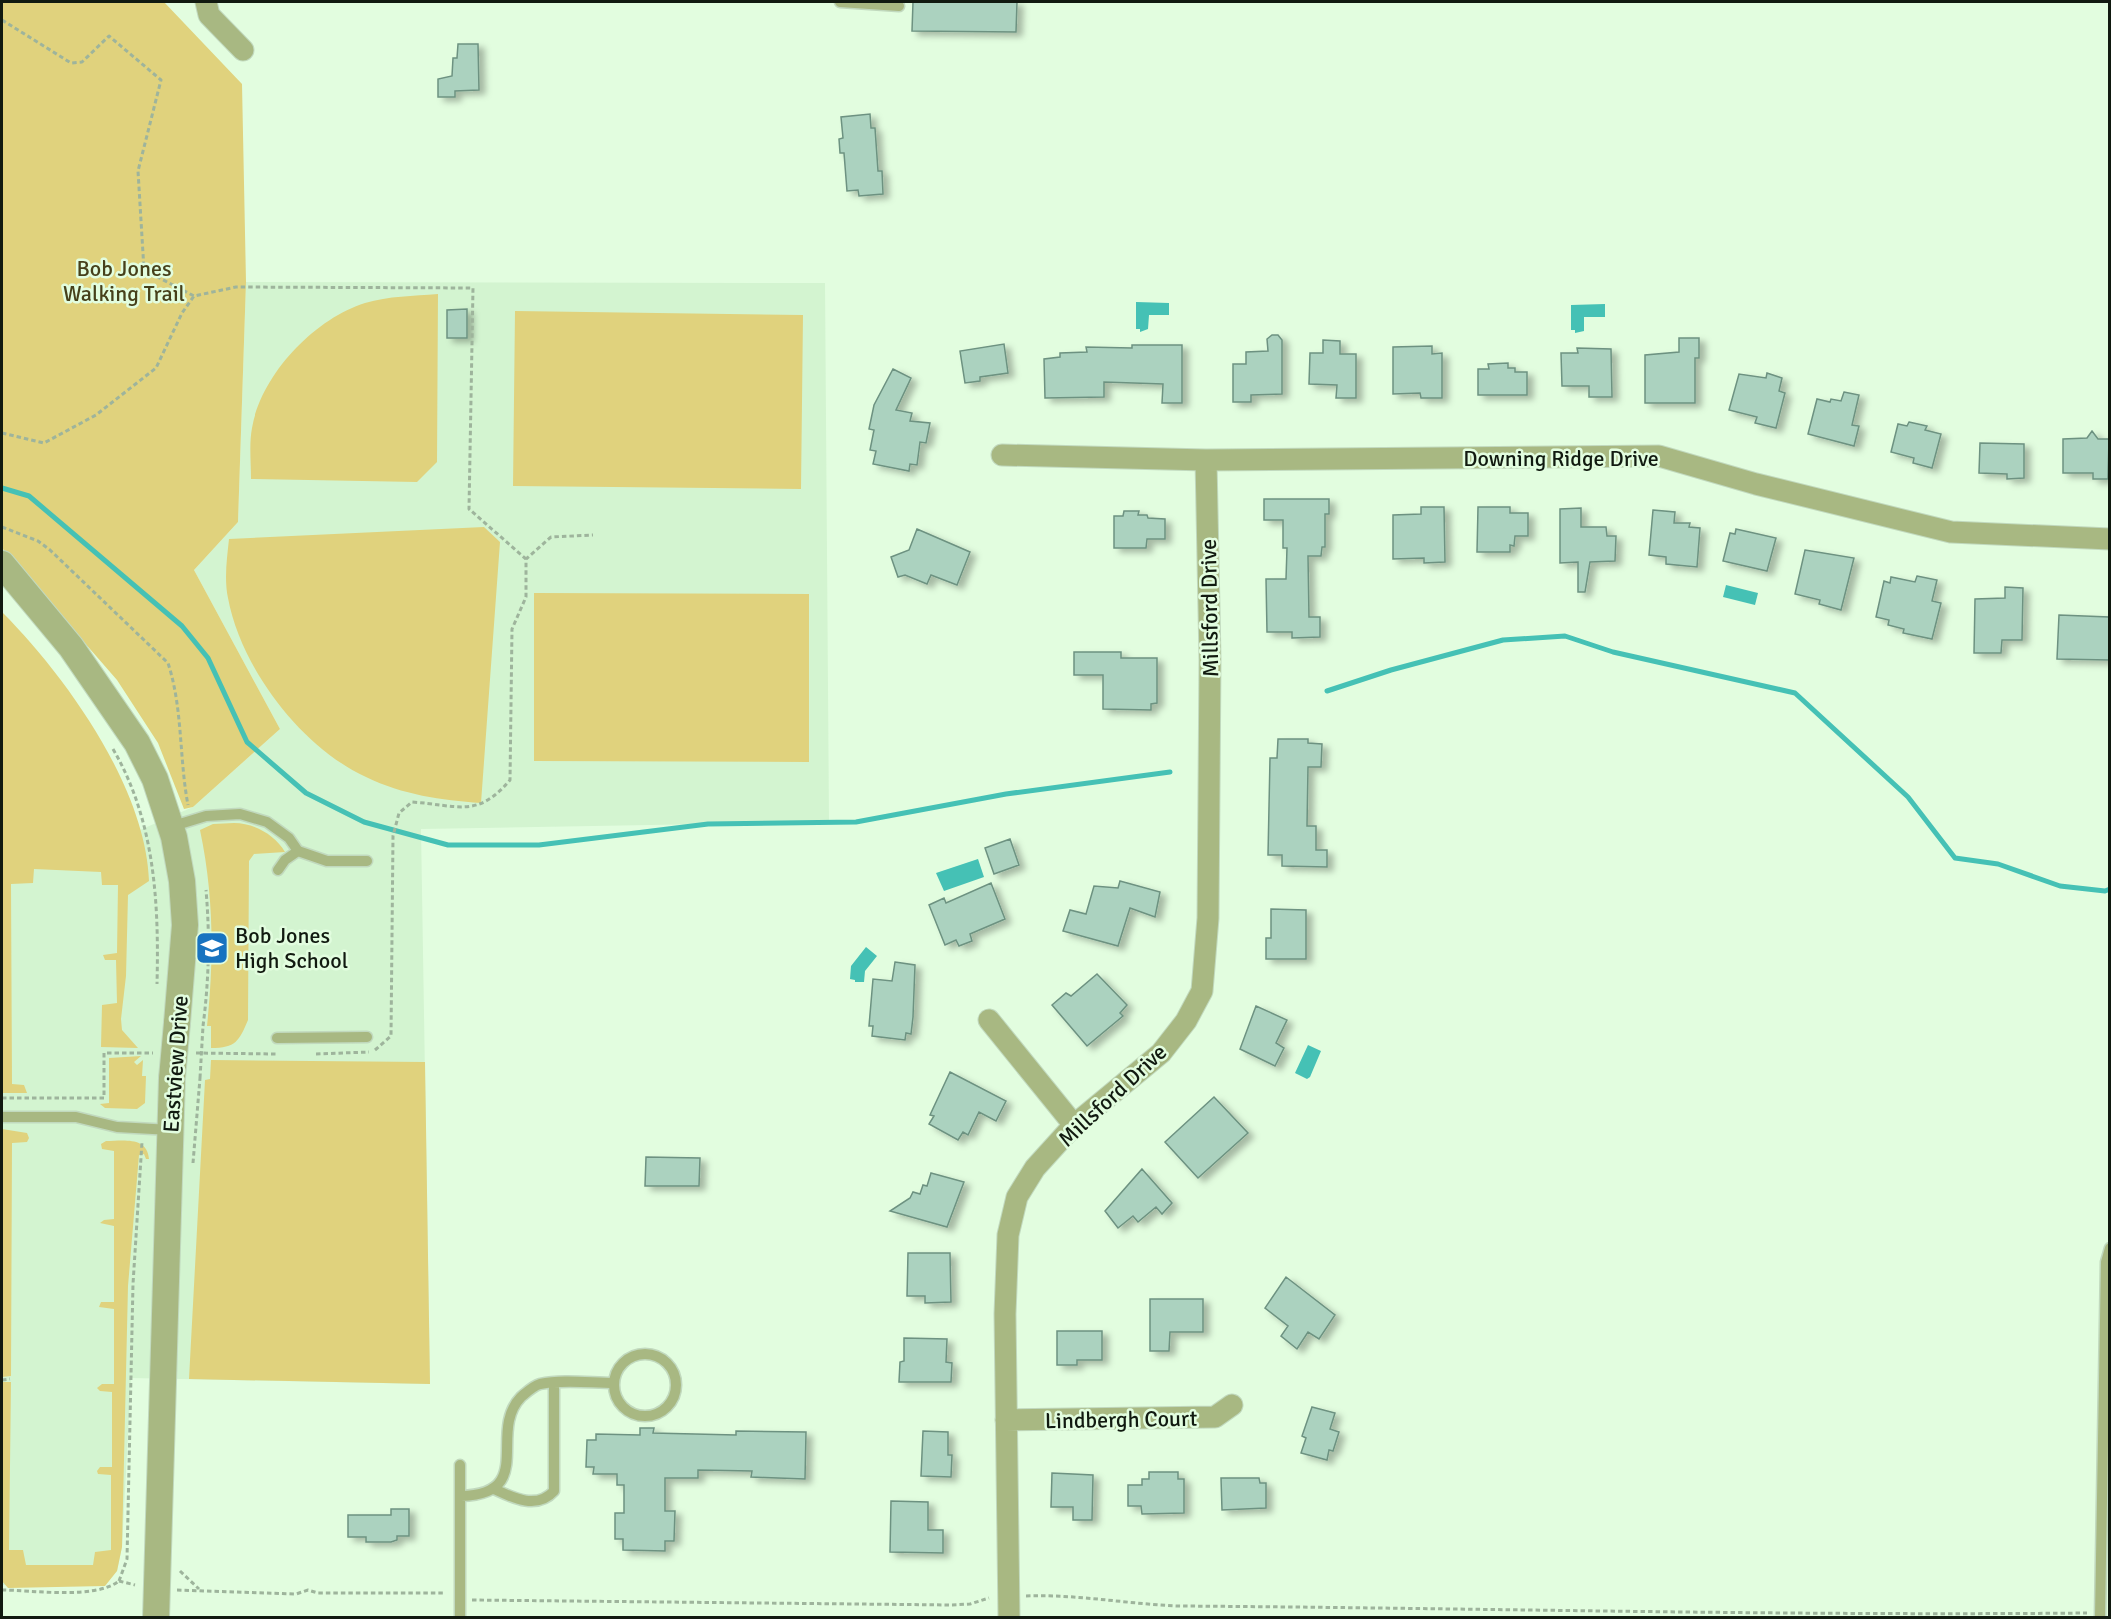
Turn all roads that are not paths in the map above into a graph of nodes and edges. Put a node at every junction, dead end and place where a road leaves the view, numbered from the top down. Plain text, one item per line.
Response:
1 (206, 2) edge
2 (840, 2) edge
3 (899, 6) dead end
4 (243, 51) dead end
5 (1002, 455) dead end
6 (1206, 460) junction
7 (2109, 539) edge
8 (2, 564) edge
9 (170, 827) junction
10 (298, 851) junction
11 (367, 861) dead end
12 (278, 870) dead end
13 (989, 1020) dead end
14 (367, 1037) dead end
15 (278, 1038) dead end
16 (2, 1117) edge
17 (1074, 1125) junction
18 (171, 1130) junction
19 (2109, 1248) edge
20 (554, 1383) junction
21 (614, 1383) junction
22 (1232, 1405) dead end
23 (1006, 1420) junction
24 (460, 1465) dead end
25 (2106, 1480) edge
26 (494, 1489) junction
27 (461, 1496) junction
28 (2100, 1615) edge
29 (156, 1617) edge
30 (460, 1617) edge
31 (1009, 1617) edge

1 - 4 street
2 - 3 lane
5 - 6 street, Downing Ridge Drive
6 - 7 street, Downing Ridge Drive
6 - 17 street, Millsford Drive
8 - 9 street, Eastview Drive
9 - 10 lane
9 - 18 street, Eastview Drive, bridge
10 - 11 lane
10 - 12 lane
13 - 17 street
14 - 15 lane
16 - 18 lane
17 - 23 street, Millsford Drive
18 - 29 street, Eastview Drive
19 - 25 lane
20 - 21 lane
20 - 26 lane
20 - 26 lane
21 - 21 lane
22 - 23 street, Lindbergh Court
23 - 31 street, Millsford Drive
24 - 27 lane
25 - 28 lane
26 - 27 lane
27 - 30 lane

